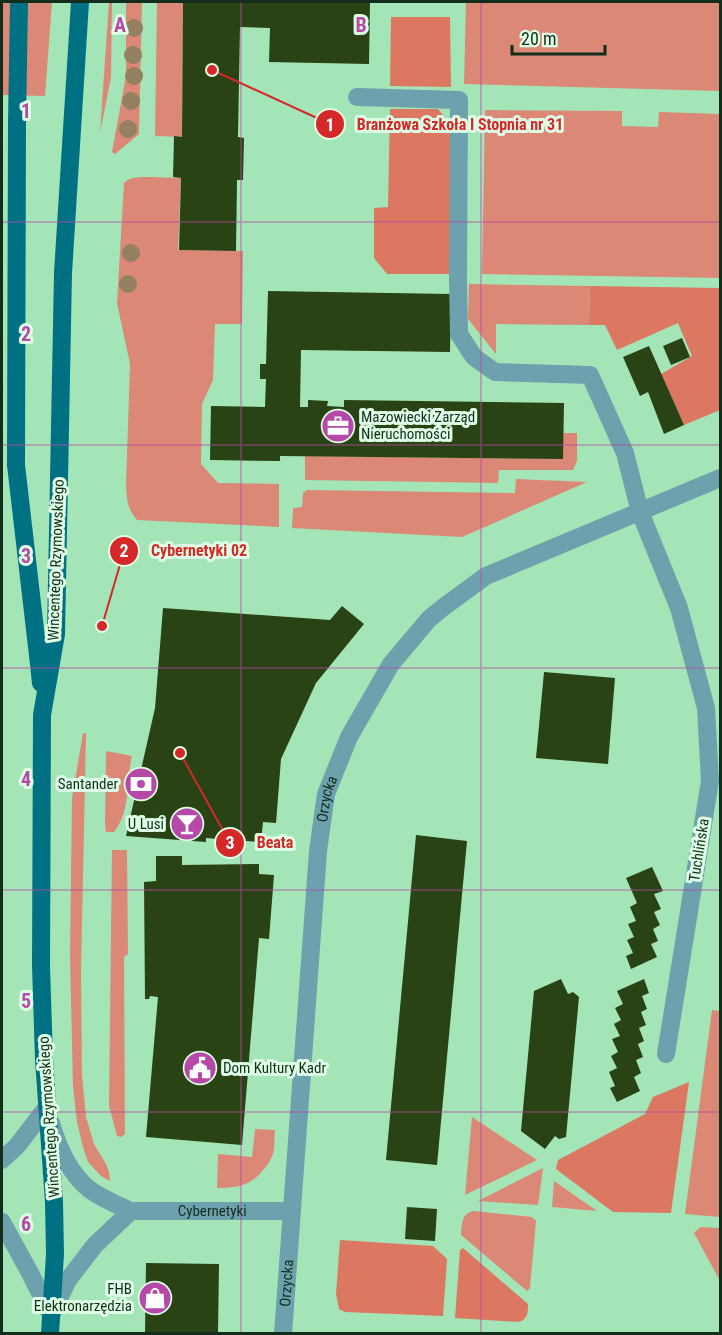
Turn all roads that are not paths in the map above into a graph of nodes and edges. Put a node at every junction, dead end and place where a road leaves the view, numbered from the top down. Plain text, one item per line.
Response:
1 (19, 2) edge
2 (81, 2) edge
3 (357, 97) dead end
4 (720, 478) edge
5 (640, 512) junction
6 (42, 715) junction
7 (666, 1054) dead end
8 (47, 1107) junction
9 (2, 1160) edge
10 (131, 1211) junction
11 (291, 1211) junction
12 (2, 1222) edge
13 (50, 1324) edge
14 (283, 1334) edge

1 - 6 main road
2 - 6 main road, Wincentego Rzymowskiego
3 - 5 street, Tuchlińska
4 - 5 street, Orzycka
5 - 7 street, Tuchlińska
5 - 11 street, Orzycka
6 - 8 main road, Wincentego Rzymowskiego
8 - 9 street
8 - 10 street, Cybernetyki
8 - 13 main road, Wincentego Rzymowskiego
10 - 11 street, Cybernetyki
10 - 13 street
11 - 14 street, Orzycka
12 - 13 street

